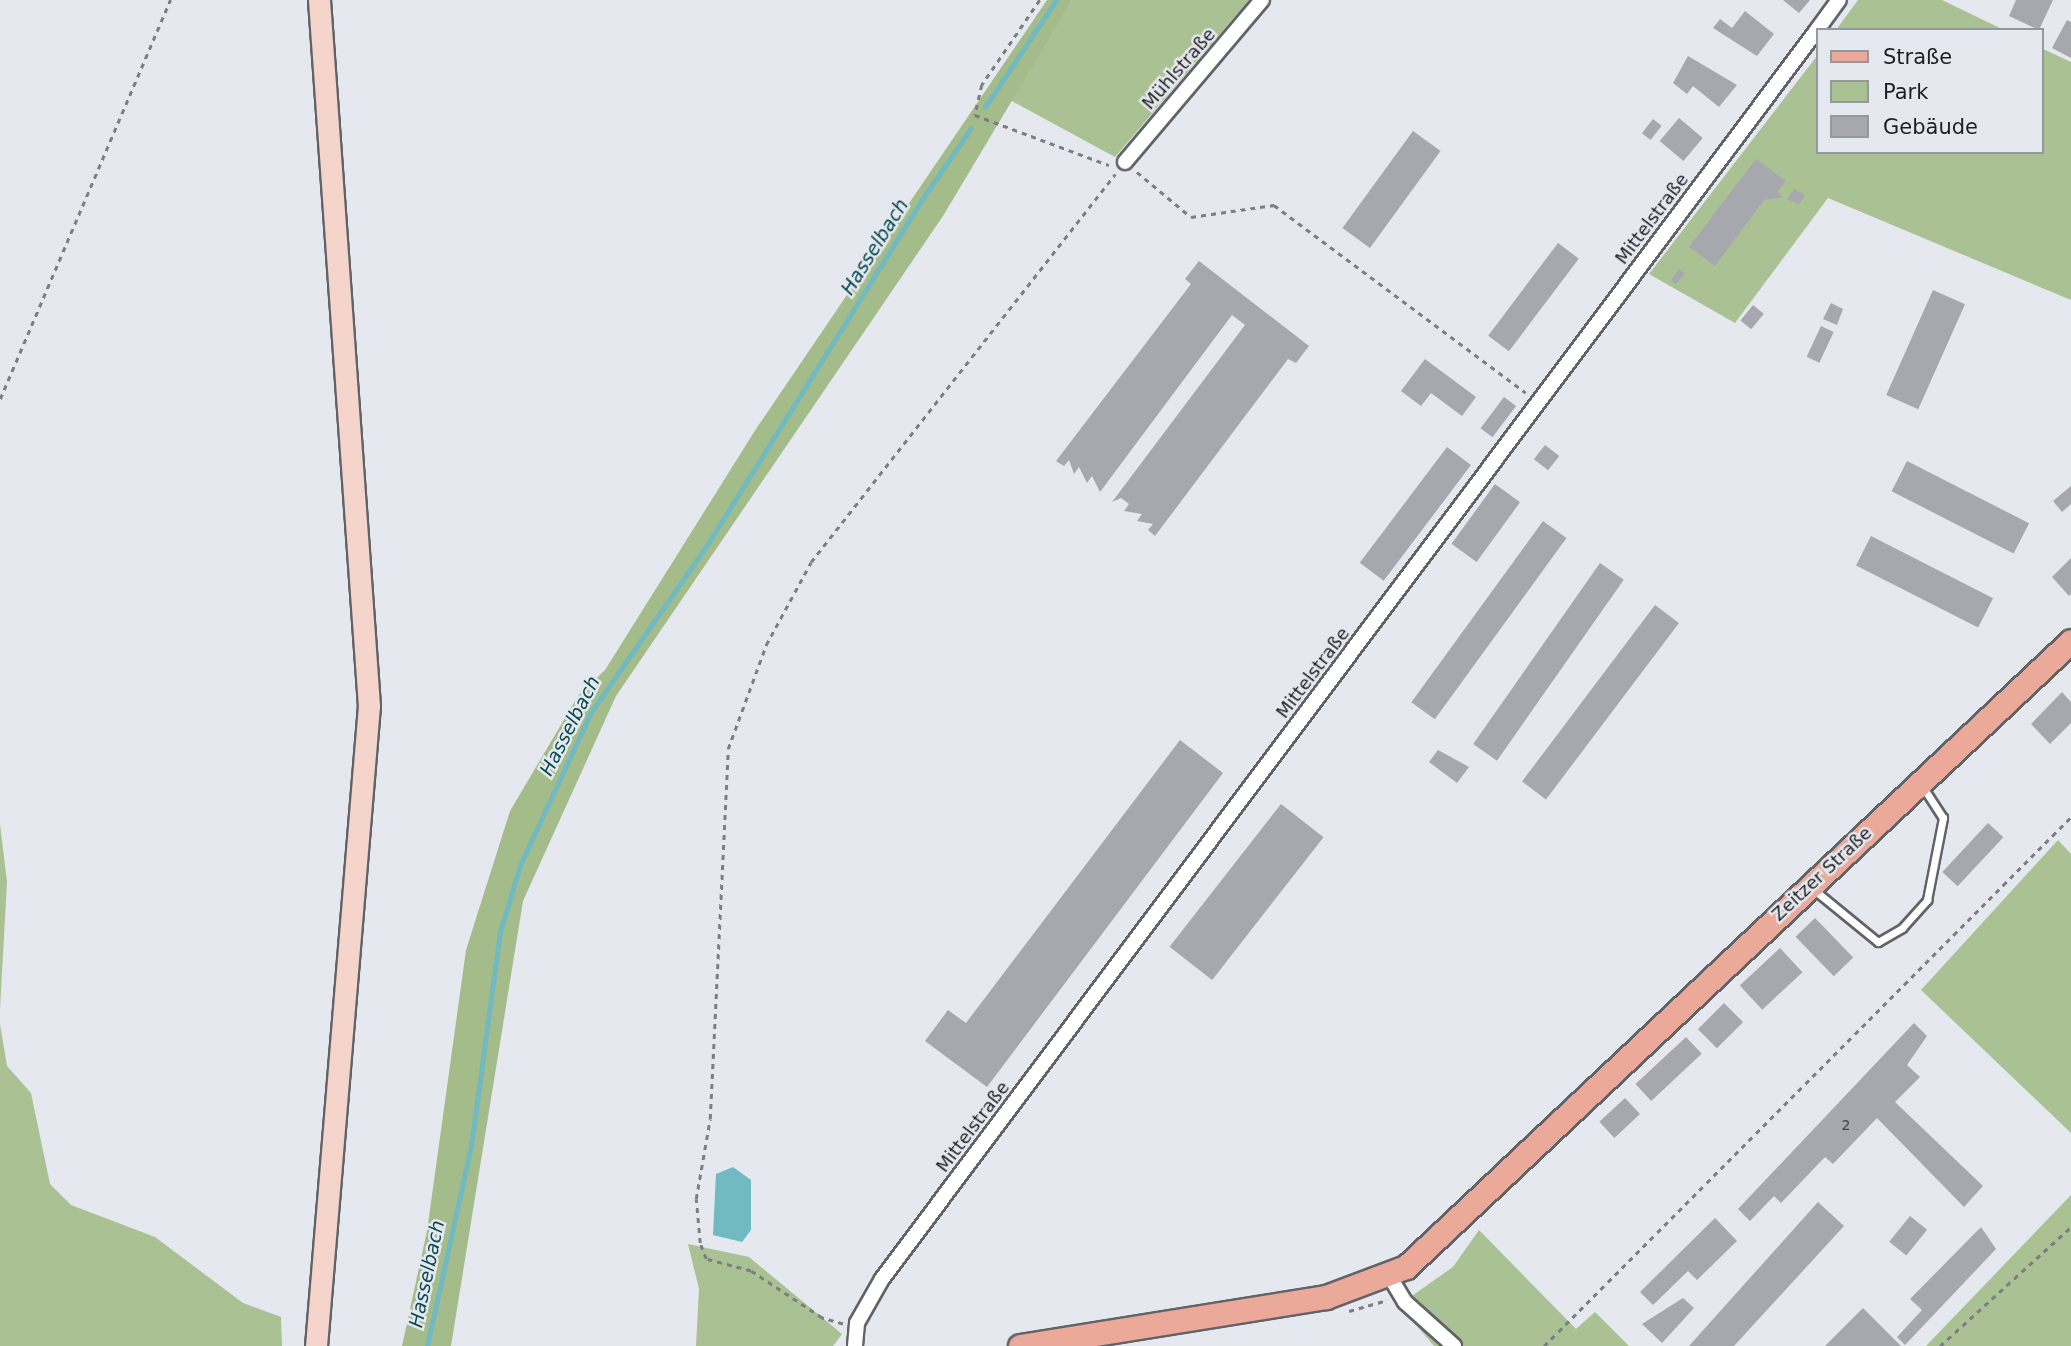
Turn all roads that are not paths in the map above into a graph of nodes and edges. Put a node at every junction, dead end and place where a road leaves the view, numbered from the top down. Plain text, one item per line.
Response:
1 (319, 0) edge
2 (1262, 0) edge
3 (1839, 0) edge
4 (1818, 28) edge
5 (1815, 33) edge
6 (1125, 162) road end
7 (2071, 641) edge
8 (1920, 782) junction
9 (1810, 886) junction
10 (1390, 1277) junction
11 (316, 1346) edge
12 (855, 1346) edge
13 (1020, 1346) edge
14 (1454, 1346) edge

1 - 11 street
2 - 6 street, Mühlstraße
3 - 4 street, Mittelstraße
5 - 12 street, Mittelstraße
7 - 8 main road, Zeitzer Straße
8 - 9 main road, Zeitzer Straße
8 - 9 lane
9 - 10 main road, Zeitzer Straße
10 - 13 main road, Zeitzer Straße
10 - 14 street

